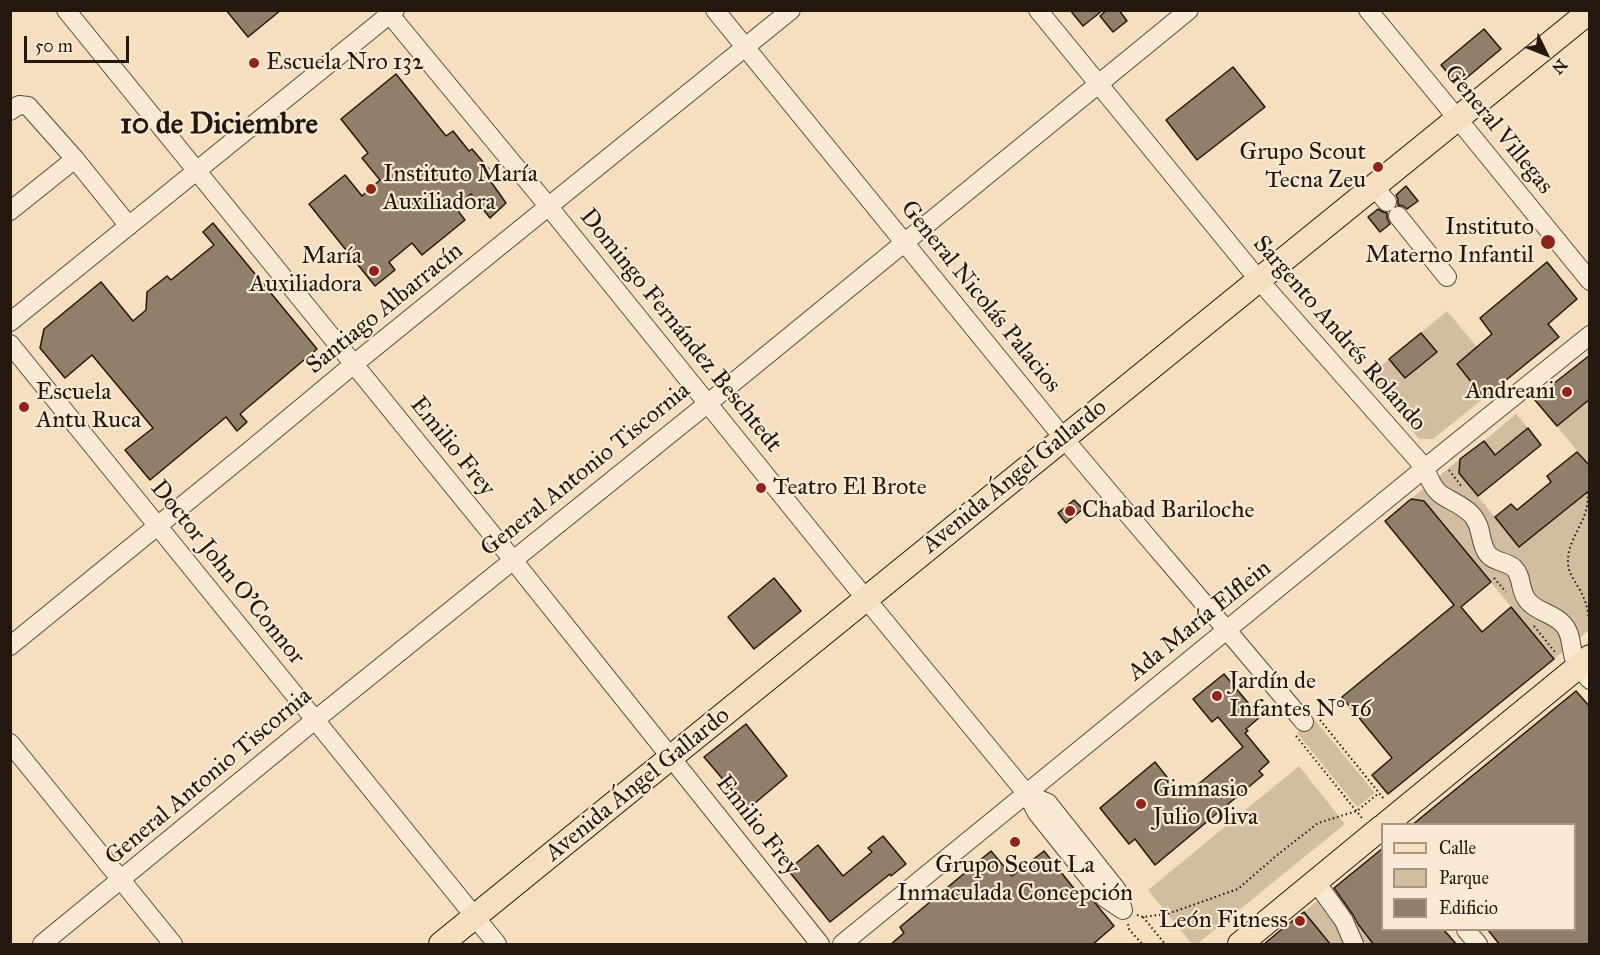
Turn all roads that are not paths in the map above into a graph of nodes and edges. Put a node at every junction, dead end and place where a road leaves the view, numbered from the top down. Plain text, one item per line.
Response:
1 (66, 10) edge
2 (715, 10) edge
3 (791, 10) edge
4 (1038, 10) edge
5 (1189, 10) edge
6 (1368, 10) edge
7 (1590, 11) edge
8 (390, 12) edge
9 (746, 47) junction
10 (1097, 85) junction
11 (10, 111) edge
12 (1457, 118) junction
13 (75, 159) junction
14 (196, 172) junction
15 (1386, 202) junction
16 (549, 207) junction
17 (10, 212) edge
18 (129, 226) junction
19 (903, 242) junction
20 (1447, 277) dead end
21 (1258, 279) junction
22 (1590, 281) edge
23 (10, 322) edge
24 (1590, 335) edge
25 (10, 344) edge
26 (354, 364) junction
27 (707, 404) junction
28 (1064, 438) junction
29 (1425, 468) junction
30 (159, 525) junction
31 (513, 560) junction
32 (866, 599) junction
33 (1227, 630) junction
34 (10, 646) edge
35 (1586, 668) edge
36 (315, 720) junction
37 (1304, 723) road end
38 (10, 743) edge
39 (672, 758) junction
40 (1027, 794) junction
41 (1388, 823) edge
42 (1381, 828) edge
43 (121, 880) junction
44 (1316, 882) junction
45 (475, 917) junction
46 (1467, 931) edge
47 (42, 945) edge
48 (173, 945) edge
49 (441, 945) edge
50 (497, 945) edge
51 (820, 945) edge
52 (842, 945) edge
53 (1240, 945) edge
54 (1354, 945) edge
55 (1478, 945) edge

1 - 14 street, Emilio Frey
2 - 9 street, General Nicolás Palacios
3 - 9 street, Santiago Albarracín
4 - 10 street, Sargento Andrés Rolando
5 - 10 street, General Antonio Tiscornia
6 - 12 street, General Villegas
7 - 12 main road, Avenida Ángel Gallardo
8 - 14 street
8 - 16 street, Domingo Fernández Beschtedt
9 - 16 street, Santiago Albarracín
9 - 19 street, General Nicolás Palacios
10 - 19 street, General Antonio Tiscornia
10 - 21 street, Sargento Andrés Rolando
11 - 13 street
12 - 15 main road, Avenida Ángel Gallardo
12 - 22 street, General Villegas
13 - 17 street
13 - 18 street
14 - 18 street
14 - 26 street, Emilio Frey
15 - 20 street
15 - 21 main road, Avenida Ángel Gallardo
16 - 26 street, Santiago Albarracín
16 - 27 street, Domingo Fernández Beschtedt
18 - 23 street
19 - 27 street, General Antonio Tiscornia
19 - 28 street, General Nicolás Palacios
21 - 28 main road, Avenida Ángel Gallardo
21 - 29 street, Sargento Andrés Rolando
24 - 29 street, Ada María Elflein
25 - 30 street, Doctor John O'Connor
26 - 30 street, Santiago Albarracín
26 - 31 street, Emilio Frey
27 - 31 street, General Antonio Tiscornia
27 - 32 street, Domingo Fernández Beschtedt
28 - 32 main road, Avenida Ángel Gallardo
28 - 33 street, General Nicolás Palacios
29 - 33 street, Ada María Elflein
29 - 35 street, Sargento Andrés Rolando
30 - 34 street, Santiago Albarracín
30 - 36 street, Doctor John O'Connor
31 - 36 street, General Antonio Tiscornia
31 - 39 street, Emilio Frey
32 - 39 main road, Avenida Ángel Gallardo
32 - 40 street, Domingo Fernández Beschtedt
33 - 37 street, General Nicolás Palacios
33 - 40 street, Ada María Elflein
35 - 41 main road
36 - 43 street, General Antonio Tiscornia
36 - 45 street, Doctor John O'Connor
38 - 43 street
39 - 45 main road, Avenida Ángel Gallardo
39 - 51 street, Emilio Frey
40 - 40 street, Domingo Fernández Beschtedt
40 - 52 street, Ada María Elflein
42 - 44 main road
43 - 47 street, General Antonio Tiscornia
43 - 48 street
44 - 53 main road
44 - 54 street
45 - 49 main road, Avenida Ángel Gallardo
45 - 50 street, Doctor John O'Connor
46 - 55 street

